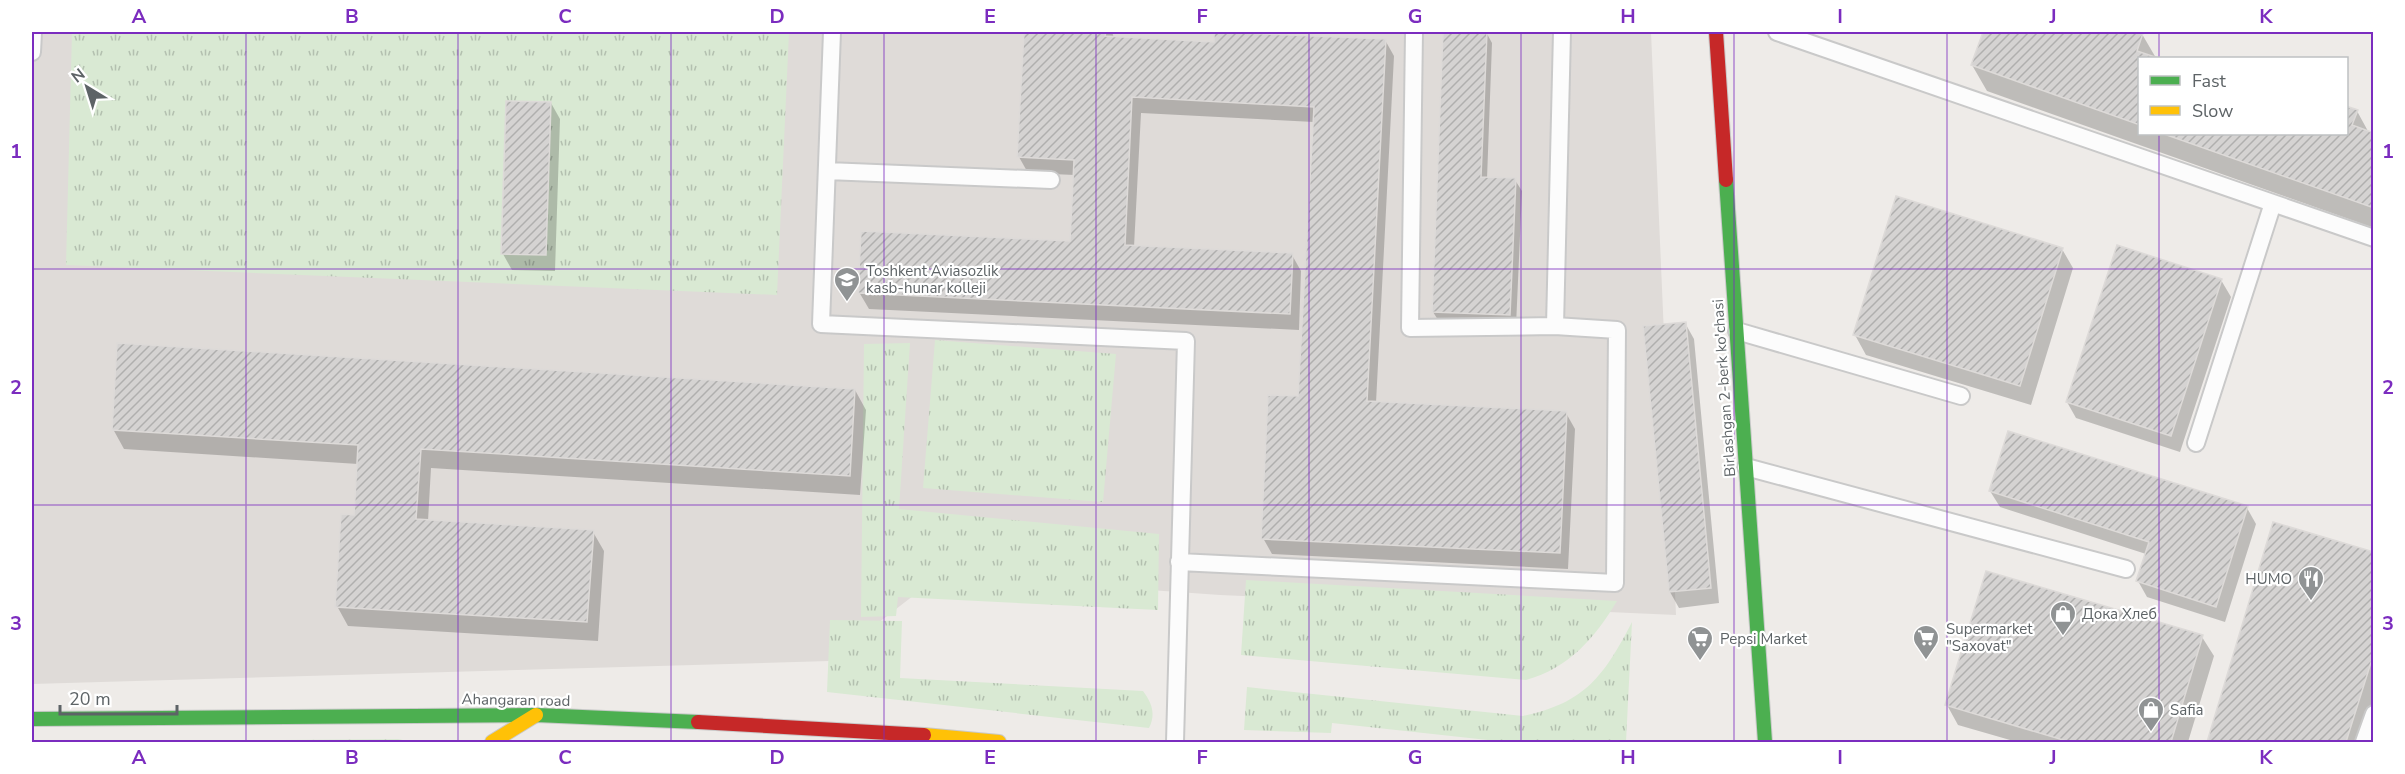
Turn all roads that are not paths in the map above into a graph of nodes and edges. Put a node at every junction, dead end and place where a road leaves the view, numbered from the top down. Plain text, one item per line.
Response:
1 (33, 32) edge
2 (832, 32) edge
3 (1414, 32) edge
4 (1562, 32) edge
5 (1716, 32) edge
6 (1777, 32) edge
7 (32, 52) edge
8 (827, 171) junction
9 (1051, 180) dead end
10 (2273, 203) junction
11 (2373, 238) edge
12 (1555, 326) junction
13 (1737, 331) junction
14 (1961, 396) dead end
15 (2196, 443) dead end
16 (1746, 467) junction
17 (1179, 562) junction
18 (2126, 569) dead end
19 (2373, 714) edge
20 (536, 715) junction
21 (32, 719) edge
22 (492, 742) edge
23 (999, 742) edge
24 (1174, 742) edge
25 (1765, 742) edge
26 (2364, 742) edge

1 - 7 lane
2 - 8 lane
3 - 12 lane
4 - 12 lane
5 - 13 main road, Birlashgan 2-berk ko'chasi
6 - 10 lane
8 - 9 lane
8 - 17 lane
10 - 11 lane
10 - 15 lane
12 - 17 lane
13 - 14 lane
13 - 16 main road, Birlashgan 2-berk ko'chasi
16 - 18 lane
16 - 25 main road, Birlashgan 2-berk ko'chasi
17 - 24 lane
19 - 26 lane
20 - 21 main road, Ahangaran road
20 - 22 main road
20 - 23 main road, Ahangaran road

